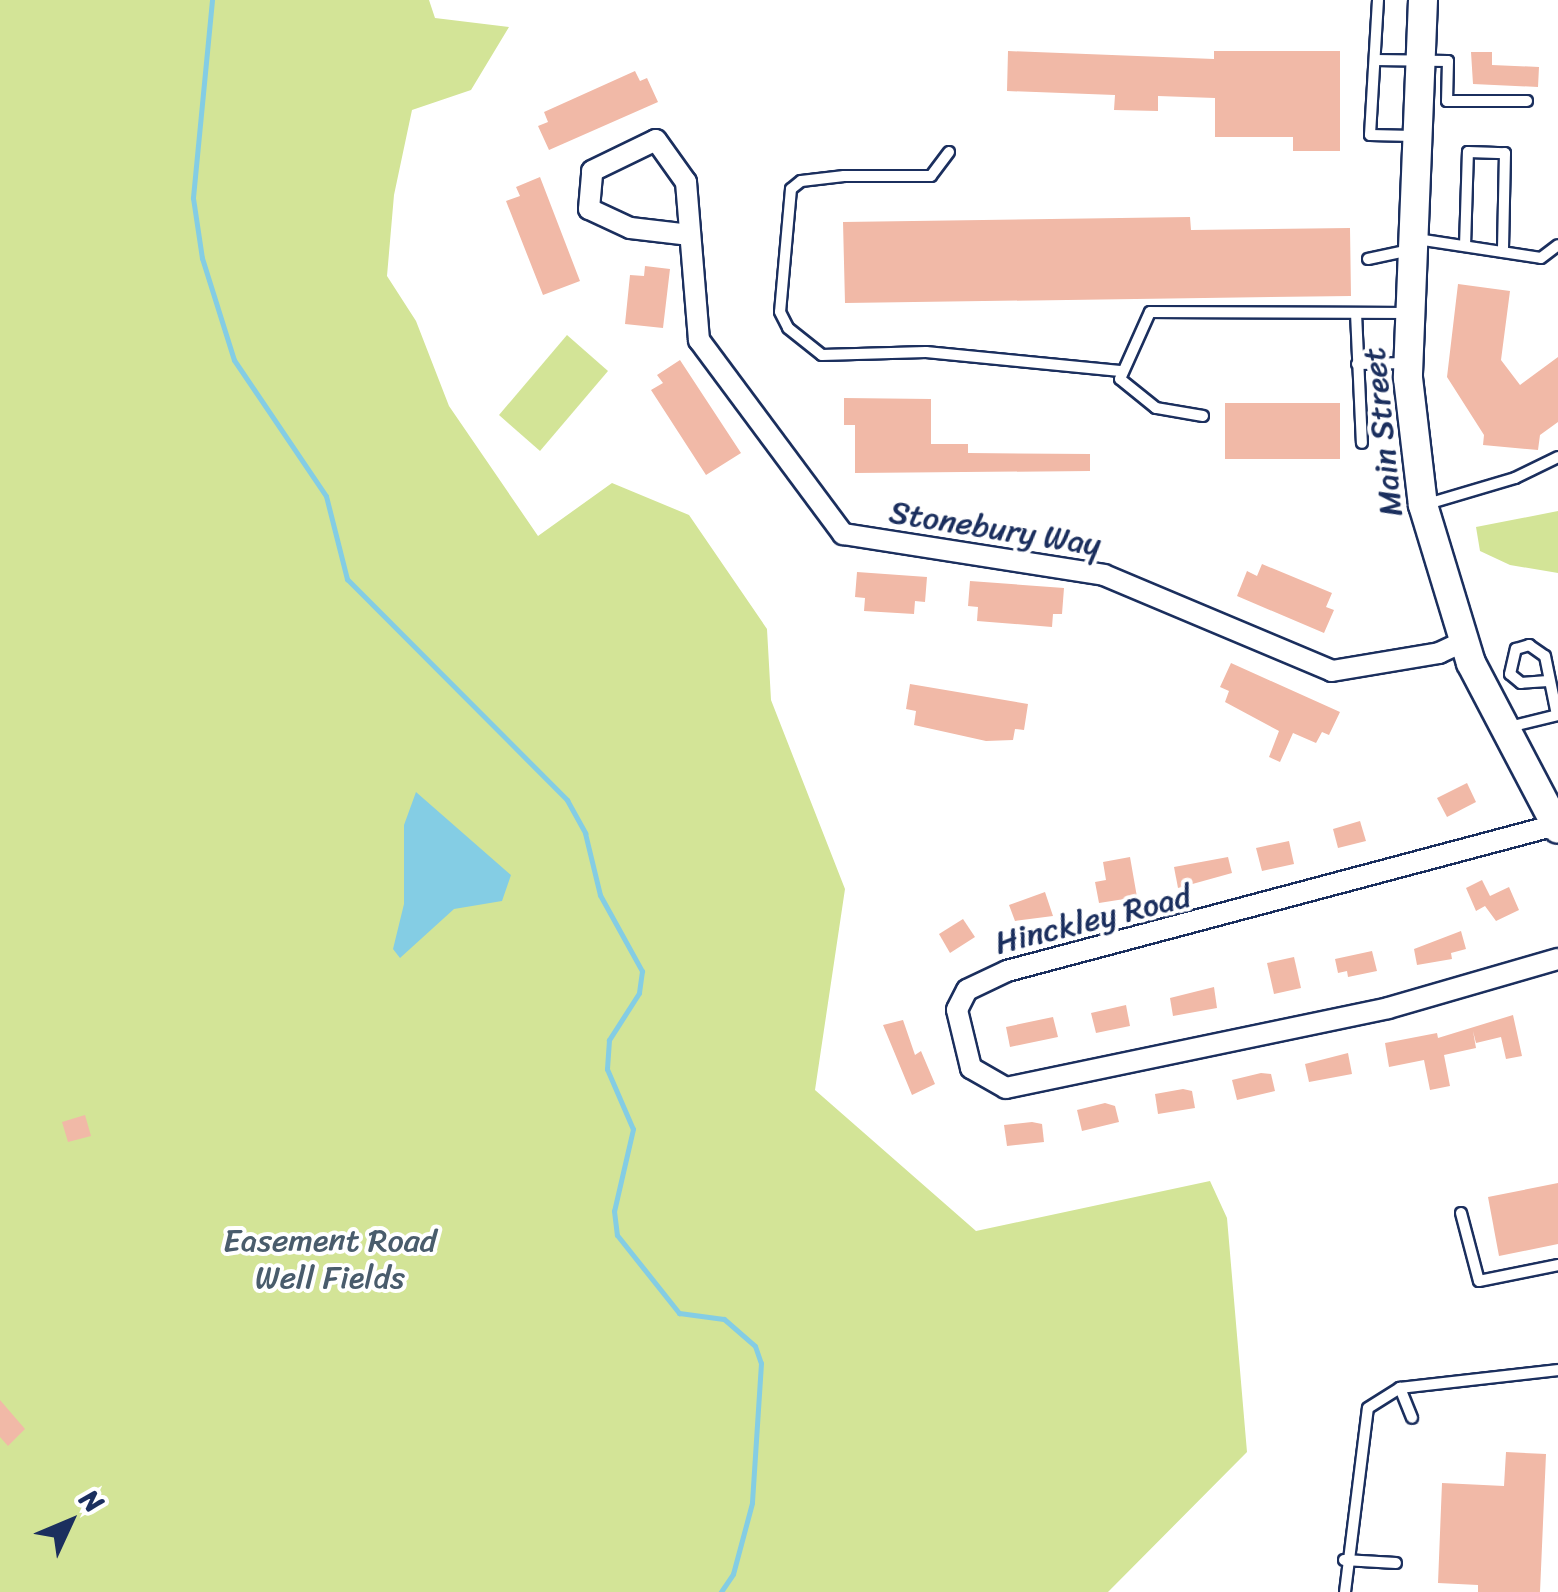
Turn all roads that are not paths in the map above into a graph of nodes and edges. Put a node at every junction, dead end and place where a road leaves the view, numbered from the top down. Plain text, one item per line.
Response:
1 (1378, 0) edge
2 (1423, 0) edge
3 (1375, 60) junction
4 (1419, 60) junction
5 (1526, 101) dead end
6 (1416, 136) junction
7 (949, 152) dead end
8 (690, 235) junction
9 (1411, 244) junction
10 (1558, 245) edge
11 (1466, 246) junction
12 (1503, 252) junction
13 (1368, 258) dead end
14 (1356, 312) junction
15 (1409, 313) junction
16 (1408, 362) junction
17 (1357, 364) junction
18 (1120, 371) junction
19 (1204, 416) dead end
20 (1362, 443) dead end
21 (1558, 457) edge
22 (1423, 505) junction
23 (1463, 642) junction
24 (1548, 680) junction
25 (1558, 715) edge
26 (1503, 729) junction
27 (1557, 827) edge
28 (1558, 959) edge
29 (1460, 1213) dead end
30 (1558, 1265) edge
31 (1558, 1370) edge
32 (1400, 1388) junction
33 (1412, 1418) dead end
34 (1344, 1560) junction
35 (1396, 1563) dead end
36 (1345, 1592) edge

1 - 3 lane
2 - 4 main road, Main Street
3 - 4 lane
3 - 6 lane
4 - 5 lane
4 - 6 main road, Main Street
6 - 9 main road, Main Street
7 - 18 lane
8 - 8 street, Stonebury Way
8 - 23 street, Stonebury Way
9 - 11 lane
9 - 13 lane
9 - 15 main road, Main Street
10 - 12 lane
11 - 12 lane
11 - 12 lane
14 - 15 lane
14 - 17 lane
14 - 18 lane
15 - 16 main road, Main Street
16 - 17 lane
16 - 22 main road, Main Street
17 - 20 lane
18 - 19 lane
21 - 22 lane
22 - 23 main road, Main Street
23 - 26 main road, Main Street
24 - 24 lane
24 - 25 lane
25 - 26 lane
26 - 27 main road, Main Street
27 - 28 street, Hinckley Road
29 - 30 lane
31 - 32 lane
32 - 33 lane
32 - 34 lane
34 - 35 lane
34 - 36 lane

